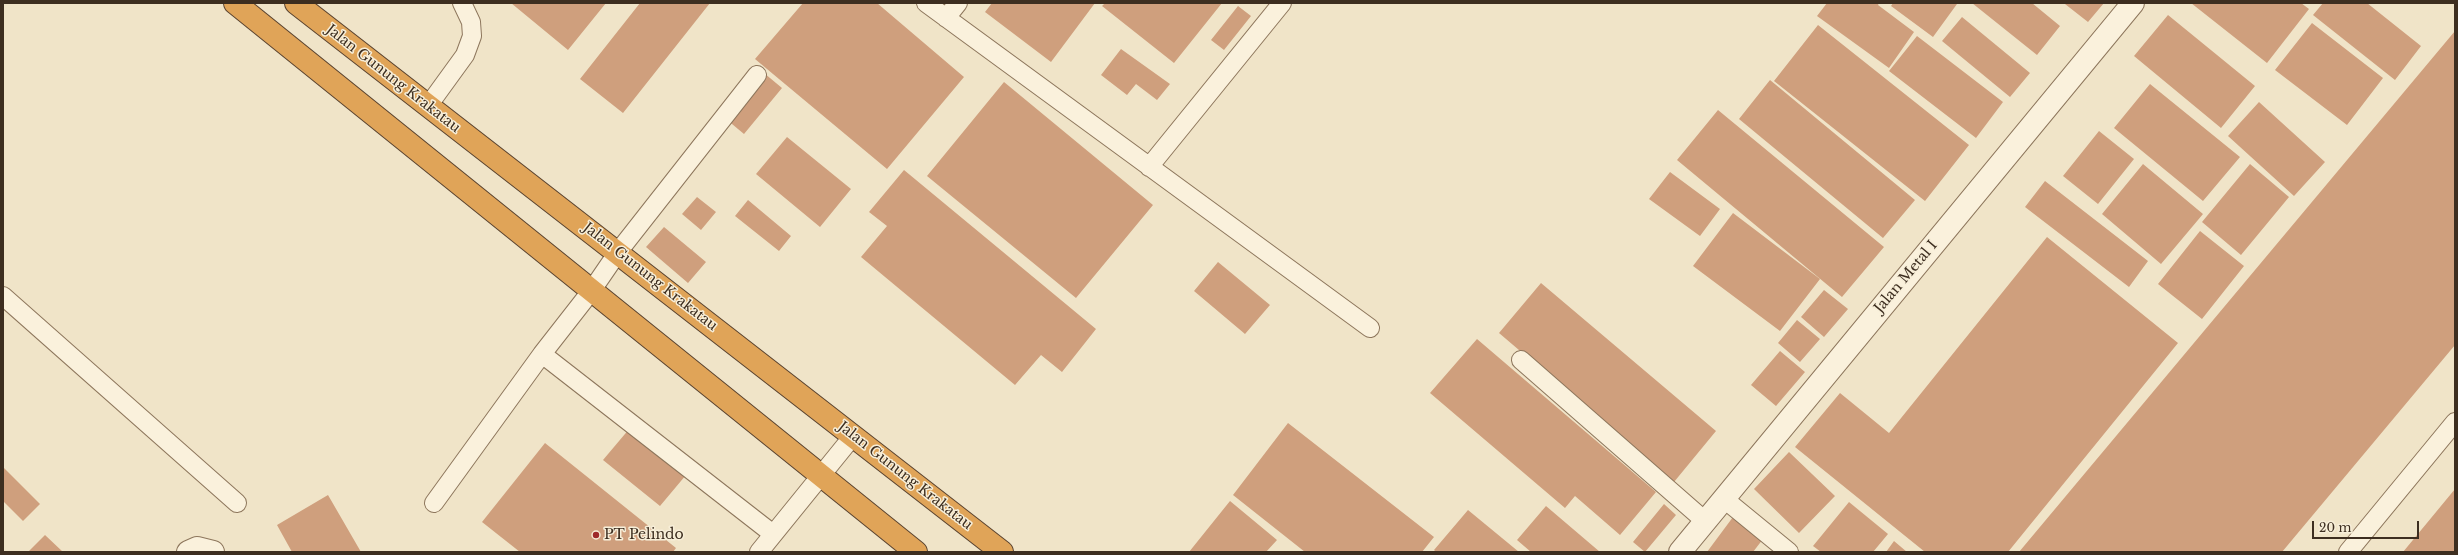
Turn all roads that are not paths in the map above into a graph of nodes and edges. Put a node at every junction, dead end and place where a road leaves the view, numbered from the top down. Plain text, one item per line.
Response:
1 (235, 3) edge
2 (296, 3) edge
3 (462, 3) edge
4 (926, 3) edge
5 (958, 3) edge
6 (1282, 3) edge
7 (2133, 3) edge
8 (946, 18) junction
9 (757, 75) dead end
10 (428, 106) junction
11 (1149, 167) junction
12 (618, 252) junction
13 (592, 290) junction
14 (3, 296) edge
15 (1370, 328) dead end
16 (542, 354) junction
17 (1521, 360) dead end
18 (2455, 422) edge
19 (853, 436) junction
20 (821, 476) junction
21 (1723, 498) junction
22 (237, 503) dead end
23 (434, 503) dead end
24 (1704, 521) junction
25 (773, 534) junction
26 (188, 552) edge
27 (214, 552) edge
28 (758, 552) edge
29 (916, 552) edge
30 (1002, 552) edge
31 (1680, 552) edge
32 (1789, 552) edge
33 (2348, 552) edge

1 - 13 highway
2 - 10 highway, Jalan Gunung Krakatau
3 - 10 lane
4 - 8 lane
5 - 8 lane
6 - 11 lane
7 - 21 street, Jalan Metal I
8 - 11 lane
9 - 12 lane
10 - 12 highway, Jalan Gunung Krakatau
11 - 15 lane
12 - 13 lane
12 - 19 highway, Jalan Gunung Krakatau
13 - 16 lane
13 - 20 highway
14 - 22 lane
16 - 23 lane
16 - 25 lane
17 - 24 lane
18 - 33 lane
19 - 20 lane
19 - 30 highway, Jalan Gunung Krakatau
20 - 25 lane
20 - 29 highway
21 - 24 street, Jalan Metal I
21 - 32 lane
24 - 31 street, Jalan Metal I
25 - 28 lane
26 - 27 street

